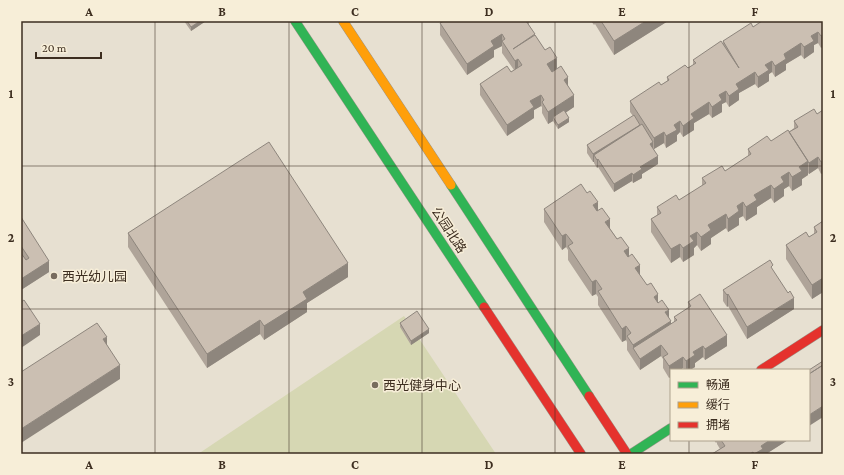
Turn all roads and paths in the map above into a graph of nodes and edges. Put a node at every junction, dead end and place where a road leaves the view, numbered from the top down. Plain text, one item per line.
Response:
1 (295, 21) edge
2 (342, 21) edge
3 (823, 330) edge
4 (763, 369) edge
5 (670, 429) edge
6 (581, 454) edge
7 (627, 454) edge
8 (631, 454) edge

1 - 6 main road, 公园北路
2 - 7 main road, 公园北路
3 - 4 main road
5 - 8 main road

